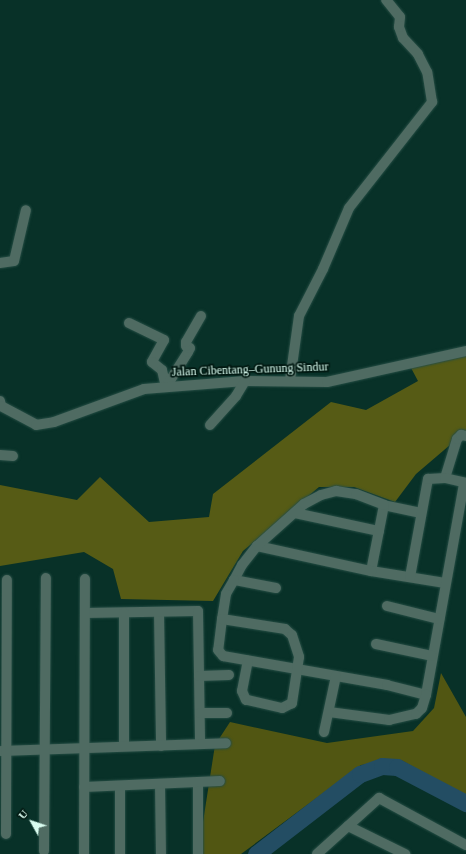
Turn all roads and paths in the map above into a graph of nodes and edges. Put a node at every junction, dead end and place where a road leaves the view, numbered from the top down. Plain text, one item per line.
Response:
1 (386, 0) edge
2 (26, 210) dead end
3 (0, 263) edge
4 (202, 316) dead end
5 (129, 322) dead end
6 (466, 351) edge
7 (290, 380) junction
8 (245, 381) junction
9 (166, 387) junction
10 (0, 407) edge
11 (210, 425) dead end
12 (466, 436) edge
13 (0, 455) edge
14 (13, 456) dead end
15 (445, 478) junction
16 (465, 483) edge
17 (384, 505) junction
18 (295, 513) junction
19 (421, 513) junction
20 (379, 531) junction
21 (257, 546) junction
22 (371, 571) junction
23 (410, 577) junction
24 (46, 578) dead end
25 (85, 579) dead end
26 (7, 580) dead end
27 (234, 580) junction
28 (445, 583) junction
29 (276, 588) dead end
30 (3, 601) edge
31 (387, 606) dead end
32 (159, 612) junction
33 (85, 613) junction
34 (124, 613) junction
35 (222, 619) junction
36 (439, 619) junction
37 (376, 644) dead end
38 (432, 656) junction
39 (248, 661) junction
40 (299, 669) junction
41 (229, 675) dead end
42 (199, 676) junction
43 (336, 676) junction
44 (426, 695) junction
45 (329, 712) junction
46 (200, 713) junction
47 (227, 713) dead end
48 (324, 732) dead end
49 (200, 744) junction
50 (226, 744) dead end
51 (124, 746) junction
52 (162, 746) junction
53 (84, 749) junction
54 (46, 750) junction
55 (3, 751) edge
56 (220, 781) dead end
57 (198, 783) junction
58 (160, 784) junction
59 (120, 786) junction
60 (84, 787) junction
61 (348, 826) junction
62 (6, 834) dead end
63 (466, 845) edge
64 (44, 851) dead end
65 (84, 854) edge
66 (120, 854) edge
67 (161, 854) edge
68 (198, 854) edge
69 (318, 854) edge
70 (405, 854) edge

1 - 7 street
2 - 3 street
4 - 9 street
5 - 9 street
6 - 7 street, Jalan Cibentang–Gunung Sindur
7 - 8 street, Jalan Cibentang–Gunung Sindur
8 - 9 street, Jalan Cibentang–Gunung Sindur
8 - 11 street
9 - 10 street, Jalan Cibentang–Gunung Sindur
12 - 15 street
13 - 14 street
15 - 16 street
15 - 19 street
16 - 28 street
17 - 18 street
17 - 19 street
17 - 20 street
18 - 20 street
18 - 21 street
19 - 23 street
20 - 22 street
21 - 22 street
21 - 27 street
22 - 23 street
23 - 28 street
24 - 54 street
25 - 33 street
26 - 30 street
27 - 29 street
27 - 35 street
28 - 36 street
30 - 55 street
31 - 36 street
32 - 34 street
32 - 42 street
32 - 52 street
33 - 34 street
33 - 53 street
34 - 51 street
35 - 39 street
35 - 40 street
36 - 38 street
37 - 38 street
38 - 44 street
39 - 40 street
39 - 40 street
40 - 43 street
41 - 42 street
42 - 46 street
43 - 44 street
43 - 45 street
44 - 45 street
45 - 48 street
46 - 47 street
46 - 49 street
49 - 50 street
49 - 52 street
51 - 52 street
51 - 53 street
53 - 54 street
53 - 60 street
54 - 55 street
54 - 64 street
55 - 62 street
56 - 57 street
57 - 58 street
57 - 68 street
58 - 59 street
58 - 67 street
59 - 60 street
59 - 66 street
60 - 65 street
61 - 63 street
61 - 69 street
61 - 70 street

